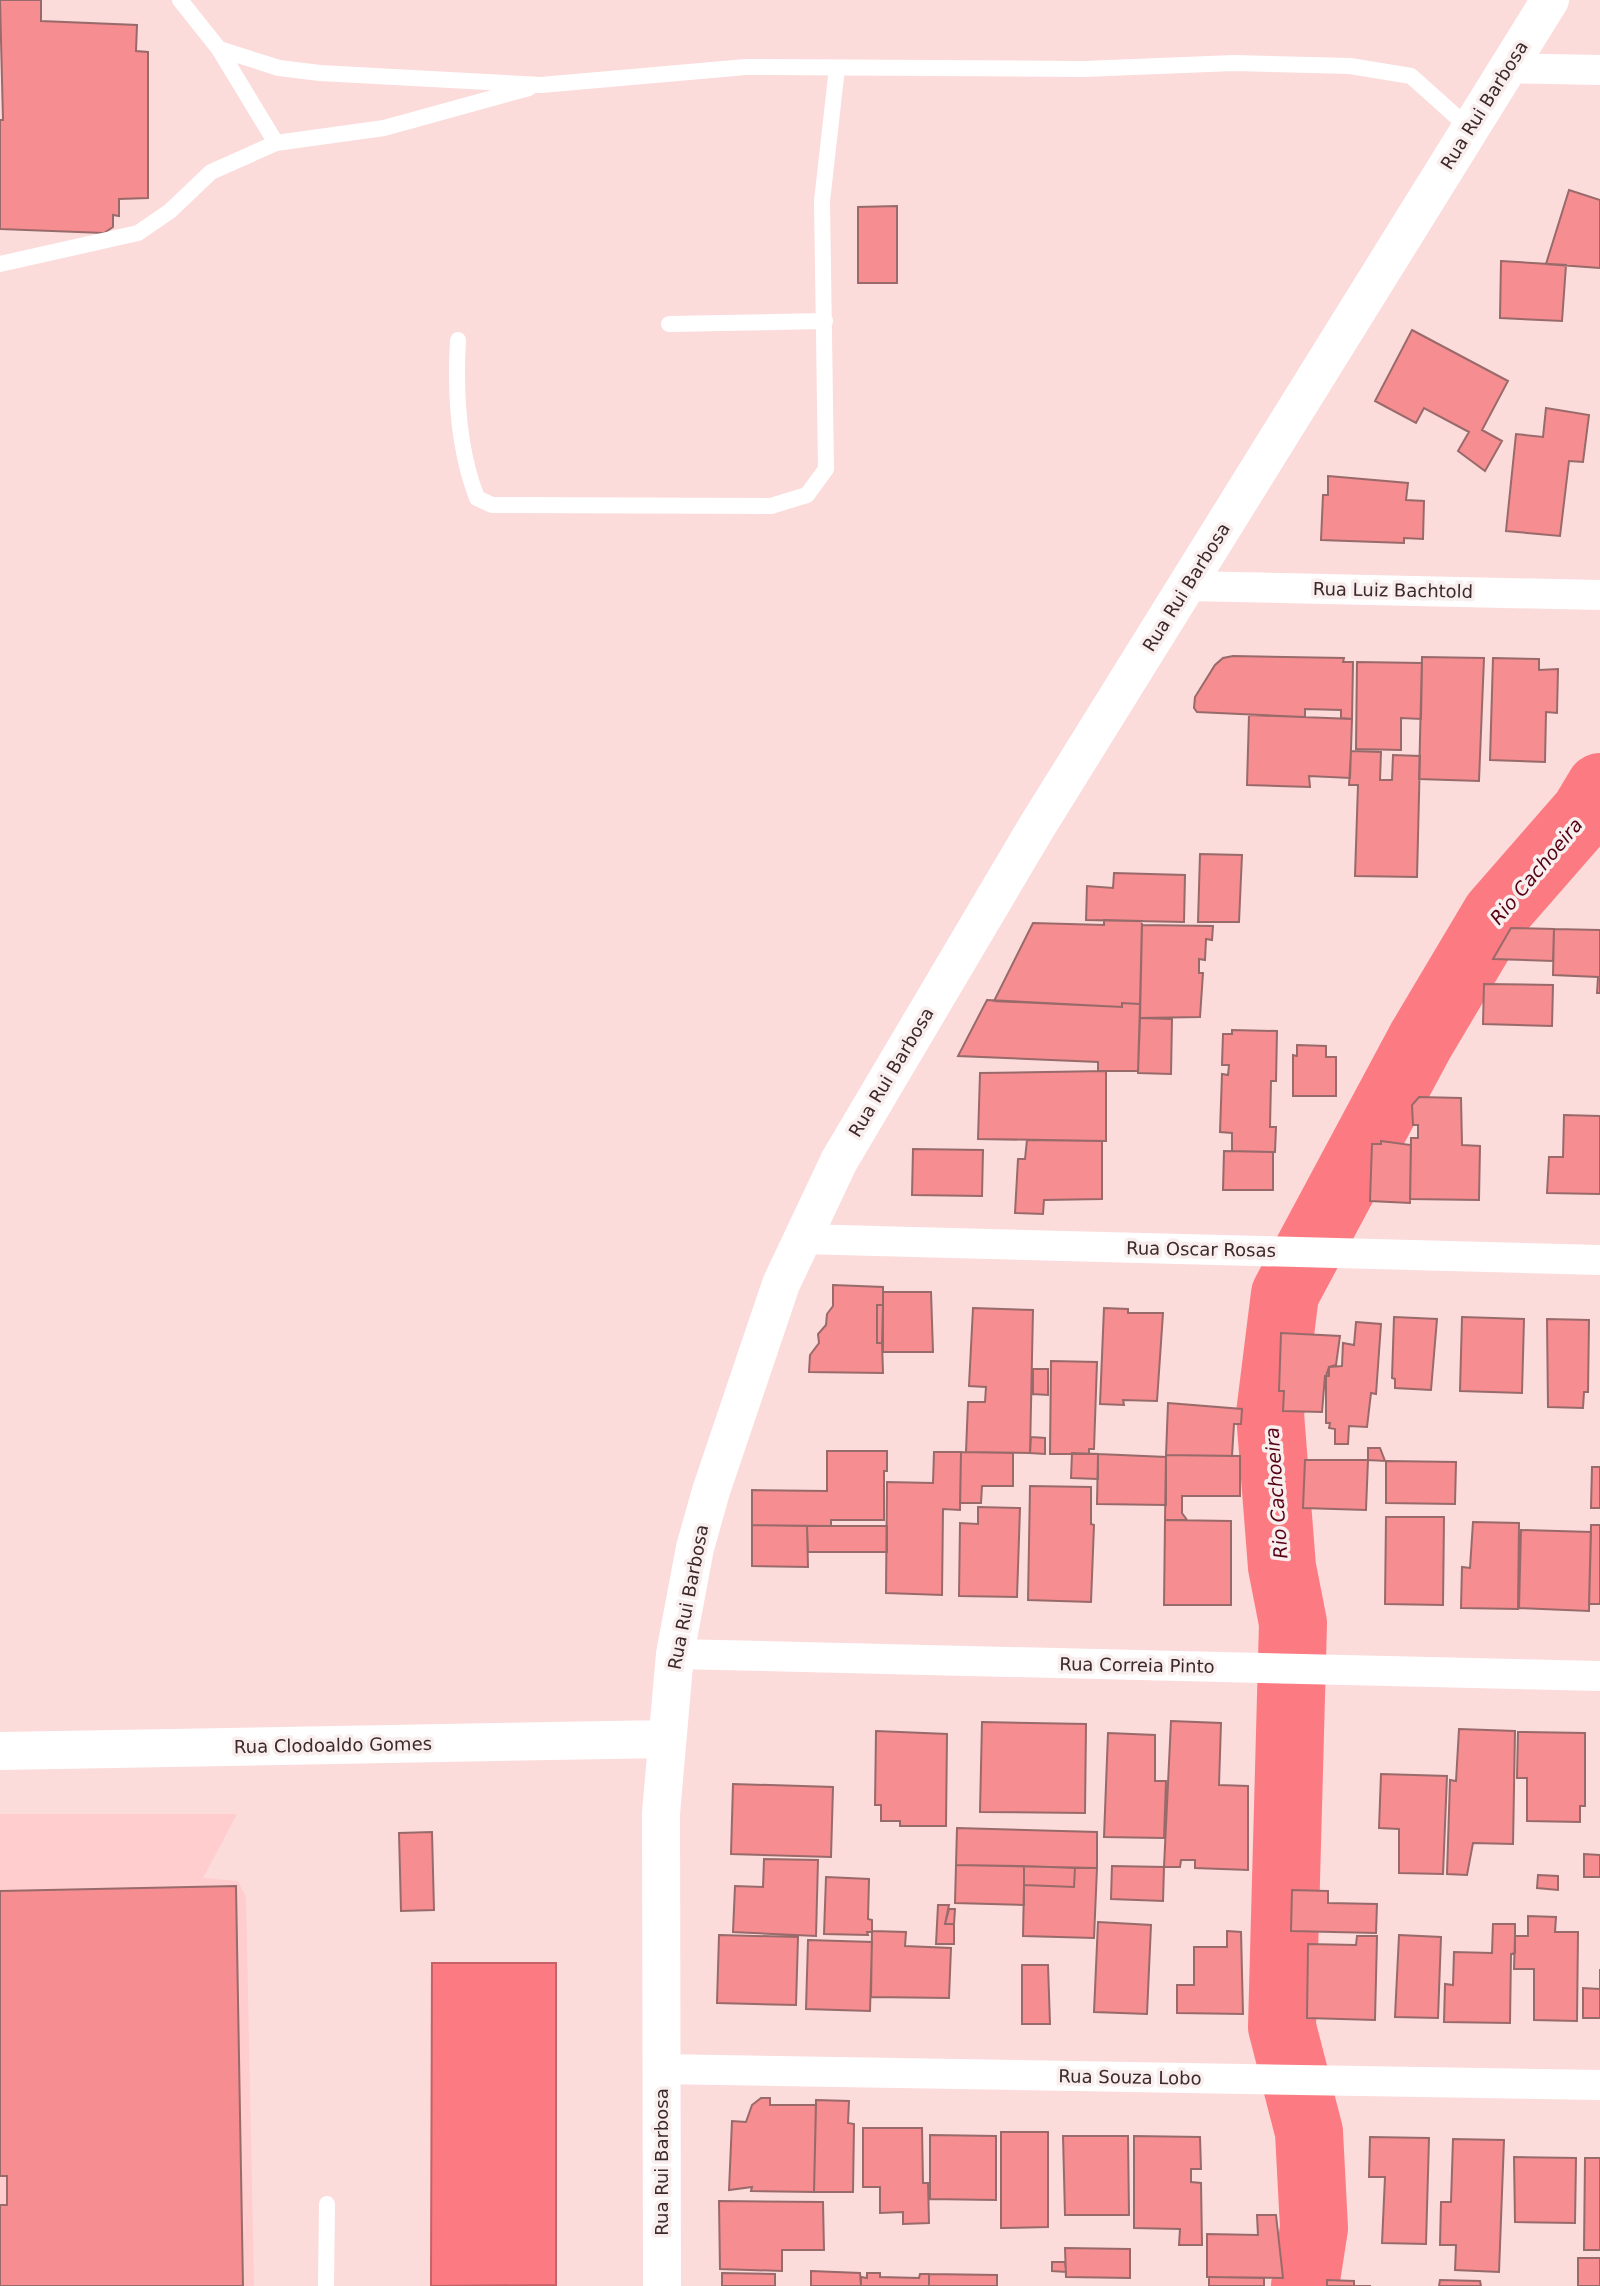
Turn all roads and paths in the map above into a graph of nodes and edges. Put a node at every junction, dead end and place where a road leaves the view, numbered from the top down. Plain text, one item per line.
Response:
1 (180, 0) edge
2 (1550, 0) edge
3 (219, 49) junction
4 (837, 68) junction
5 (1506, 68) junction
6 (1600, 70) edge
7 (541, 85) junction
8 (1469, 128) junction
9 (276, 143) junction
10 (0, 264) edge
11 (825, 321) junction
12 (669, 324) dead end
13 (458, 340) dead end
14 (1186, 586) junction
15 (1600, 594) edge
16 (801, 1239) junction
17 (1600, 1260) edge
18 (675, 1654) junction
19 (1600, 1676) edge
20 (666, 1739) junction
21 (0, 1751) edge
22 (660, 2069) junction
23 (1600, 2085) edge
24 (327, 2204) dead end
25 (326, 2286) edge
26 (662, 2286) edge

1 - 3 lane
2 - 5 main road, Rua Rui Barbosa
3 - 7 lane
3 - 9 lane
4 - 7 lane
4 - 8 lane
4 - 11 lane
5 - 6 street
5 - 8 main road, Rua Rui Barbosa
7 - 9 lane
8 - 14 main road, Rua Rui Barbosa
9 - 10 lane
11 - 12 lane
11 - 13 lane
14 - 15 street, Rua Luiz Bachtold
14 - 16 main road, Rua Rui Barbosa
16 - 17 street, Rua Oscar Rosas
16 - 18 main road, Rua Rui Barbosa
18 - 19 street, Rua Correia Pinto
18 - 20 main road, Rua Rui Barbosa
20 - 21 main road, Rua Clodoaldo Gomes
20 - 22 main road, Rua Rui Barbosa
22 - 23 street, Rua Souza Lobo
22 - 26 main road, Rua Rui Barbosa
24 - 25 lane

